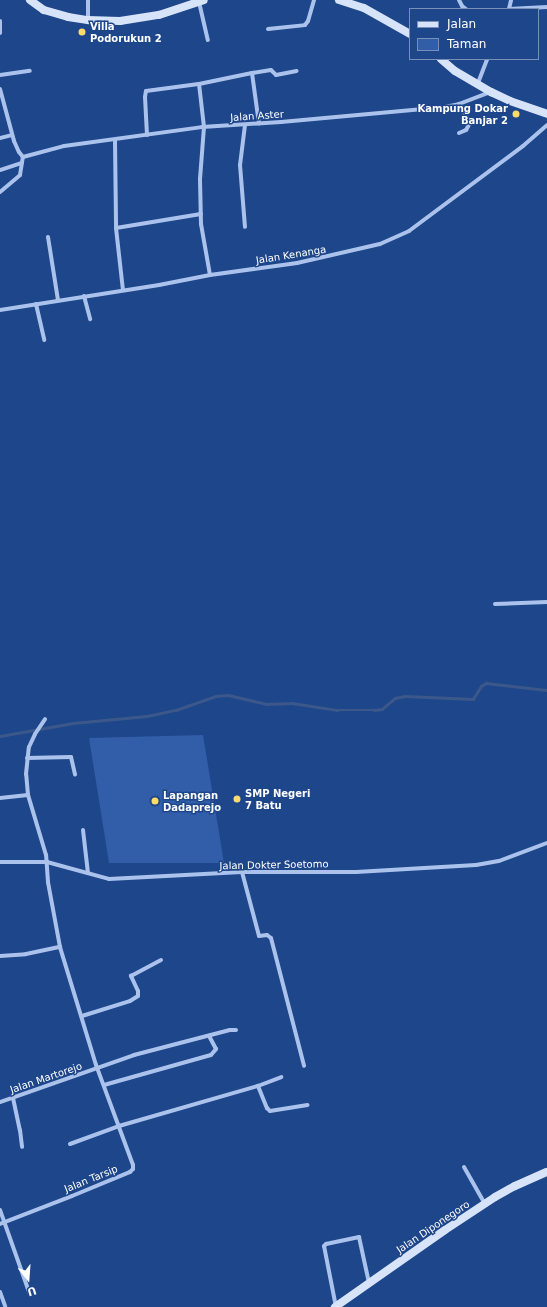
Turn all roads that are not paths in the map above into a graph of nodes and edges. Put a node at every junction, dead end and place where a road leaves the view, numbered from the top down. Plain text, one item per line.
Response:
1 (30, 0) edge
2 (88, 0) edge
3 (314, 0) edge
4 (338, 0) edge
5 (202, 1) edge
6 (38, 3) edge
7 (547, 7) edge
8 (528, 8) edge
9 (0, 20) edge
10 (88, 20) junction
11 (268, 30) dead end
12 (0, 33) edge
13 (409, 33) edge
14 (208, 40) dead end
15 (442, 60) edge
16 (488, 60) edge
17 (30, 71) dead end
18 (297, 71) dead end
19 (252, 73) junction
20 (0, 75) edge
21 (478, 83) junction
22 (199, 84) junction
23 (0, 89) edge
24 (491, 92) junction
25 (459, 104) junction
26 (547, 114) edge
27 (259, 124) junction
28 (244, 125) junction
29 (547, 125) edge
30 (204, 127) junction
31 (459, 133) dead end
32 (147, 134) junction
33 (538, 134) junction
34 (547, 134) edge
35 (12, 135) junction
36 (0, 138) edge
37 (115, 140) junction
38 (23, 157) junction
39 (22, 163) junction
40 (0, 170) edge
41 (0, 192) edge
42 (201, 214) junction
43 (116, 228) junction
44 (244, 228) dead end
45 (48, 237) dead end
46 (210, 275) junction
47 (123, 290) junction
48 (84, 296) junction
49 (58, 300) junction
50 (36, 304) junction
51 (0, 310) edge
52 (90, 319) dead end
53 (44, 340) dead end
54 (547, 602) edge
55 (495, 604) dead end
56 (45, 719) dead end
57 (28, 758) junction
58 (75, 775) dead end
59 (28, 795) junction
60 (0, 798) edge
61 (83, 830) dead end
62 (547, 844) edge
63 (0, 862) edge
64 (47, 862) junction
65 (242, 872) junction
66 (88, 873) junction
67 (60, 947) junction
68 (0, 956) edge
69 (161, 960) dead end
70 (82, 1016) junction
71 (236, 1030) dead end
72 (209, 1036) junction
73 (304, 1066) dead end
74 (97, 1068) junction
75 (281, 1077) dead end
76 (104, 1085) junction
77 (258, 1086) junction
78 (13, 1098) junction
79 (0, 1102) edge
80 (308, 1105) dead end
81 (119, 1126) junction
82 (70, 1144) dead end
83 (22, 1147) dead end
84 (464, 1167) dead end
85 (547, 1172) edge
86 (485, 1204) junction
87 (0, 1210) edge
88 (2, 1223) edge
89 (369, 1283) junction
90 (0, 1292) edge
91 (29, 1292) dead end
92 (5, 1306) dead end
93 (335, 1307) edge

1 - 6 main road
2 - 10 street
3 - 11 street
4 - 13 main road
5 - 10 main road
5 - 14 street
6 - 10 main road
7 - 8 street
9 - 12 street
15 - 21 main road
16 - 21 street
17 - 20 street
18 - 19 street
19 - 22 street
19 - 27 street
21 - 24 main road
22 - 30 street
22 - 32 street
23 - 35 street
24 - 25 street, Jalan Aster
24 - 26 main road
25 - 27 street, Jalan Aster
25 - 31 street
27 - 28 street, Jalan Aster
28 - 30 street, Jalan Aster
28 - 44 street
29 - 33 street, Jalan Kenanga
30 - 32 street, Jalan Aster
30 - 42 street
32 - 37 street, Jalan Aster
33 - 34 street
33 - 46 street, Jalan Kenanga
35 - 36 street
35 - 38 street
37 - 38 street, Jalan Aster
37 - 43 street
38 - 39 street
39 - 40 street
39 - 41 street
42 - 43 street
42 - 46 street
43 - 47 street
45 - 49 street
46 - 47 street, Jalan Kenanga
47 - 48 street, Jalan Kenanga
48 - 49 street, Jalan Kenanga
48 - 52 street
49 - 50 street, Jalan Kenanga
50 - 51 street, Jalan Kenanga
50 - 53 street
54 - 55 street
56 - 57 street, Jalan Tarsip
57 - 58 street
57 - 59 street, Jalan Tarsip
59 - 60 street
59 - 64 street, Jalan Tarsip
61 - 66 street
62 - 65 street, Jalan Dokter Soetomo
63 - 64 street, Jalan Dokter Soetomo
64 - 66 street, Jalan Dokter Soetomo
64 - 67 street, Jalan Tarsip
65 - 66 street, Jalan Dokter Soetomo
65 - 73 street
67 - 68 street
67 - 70 street, Jalan Tarsip
69 - 70 street
70 - 74 street, Jalan Tarsip
71 - 72 street, Jalan Martorejo
72 - 74 street, Jalan Martorejo
72 - 76 street
74 - 76 street, Jalan Tarsip
74 - 78 street, Jalan Martorejo
75 - 77 street
76 - 81 street, Jalan Tarsip
77 - 80 street
77 - 81 street
78 - 79 street, Jalan Martorejo
78 - 83 street
81 - 82 street
81 - 88 street, Jalan Tarsip
84 - 86 street
85 - 86 main road, Jalan Diponegoro
86 - 89 main road, Jalan Diponegoro
87 - 88 street
88 - 91 street
89 - 93 main road, Jalan Diponegoro
89 - 93 street
90 - 92 street

